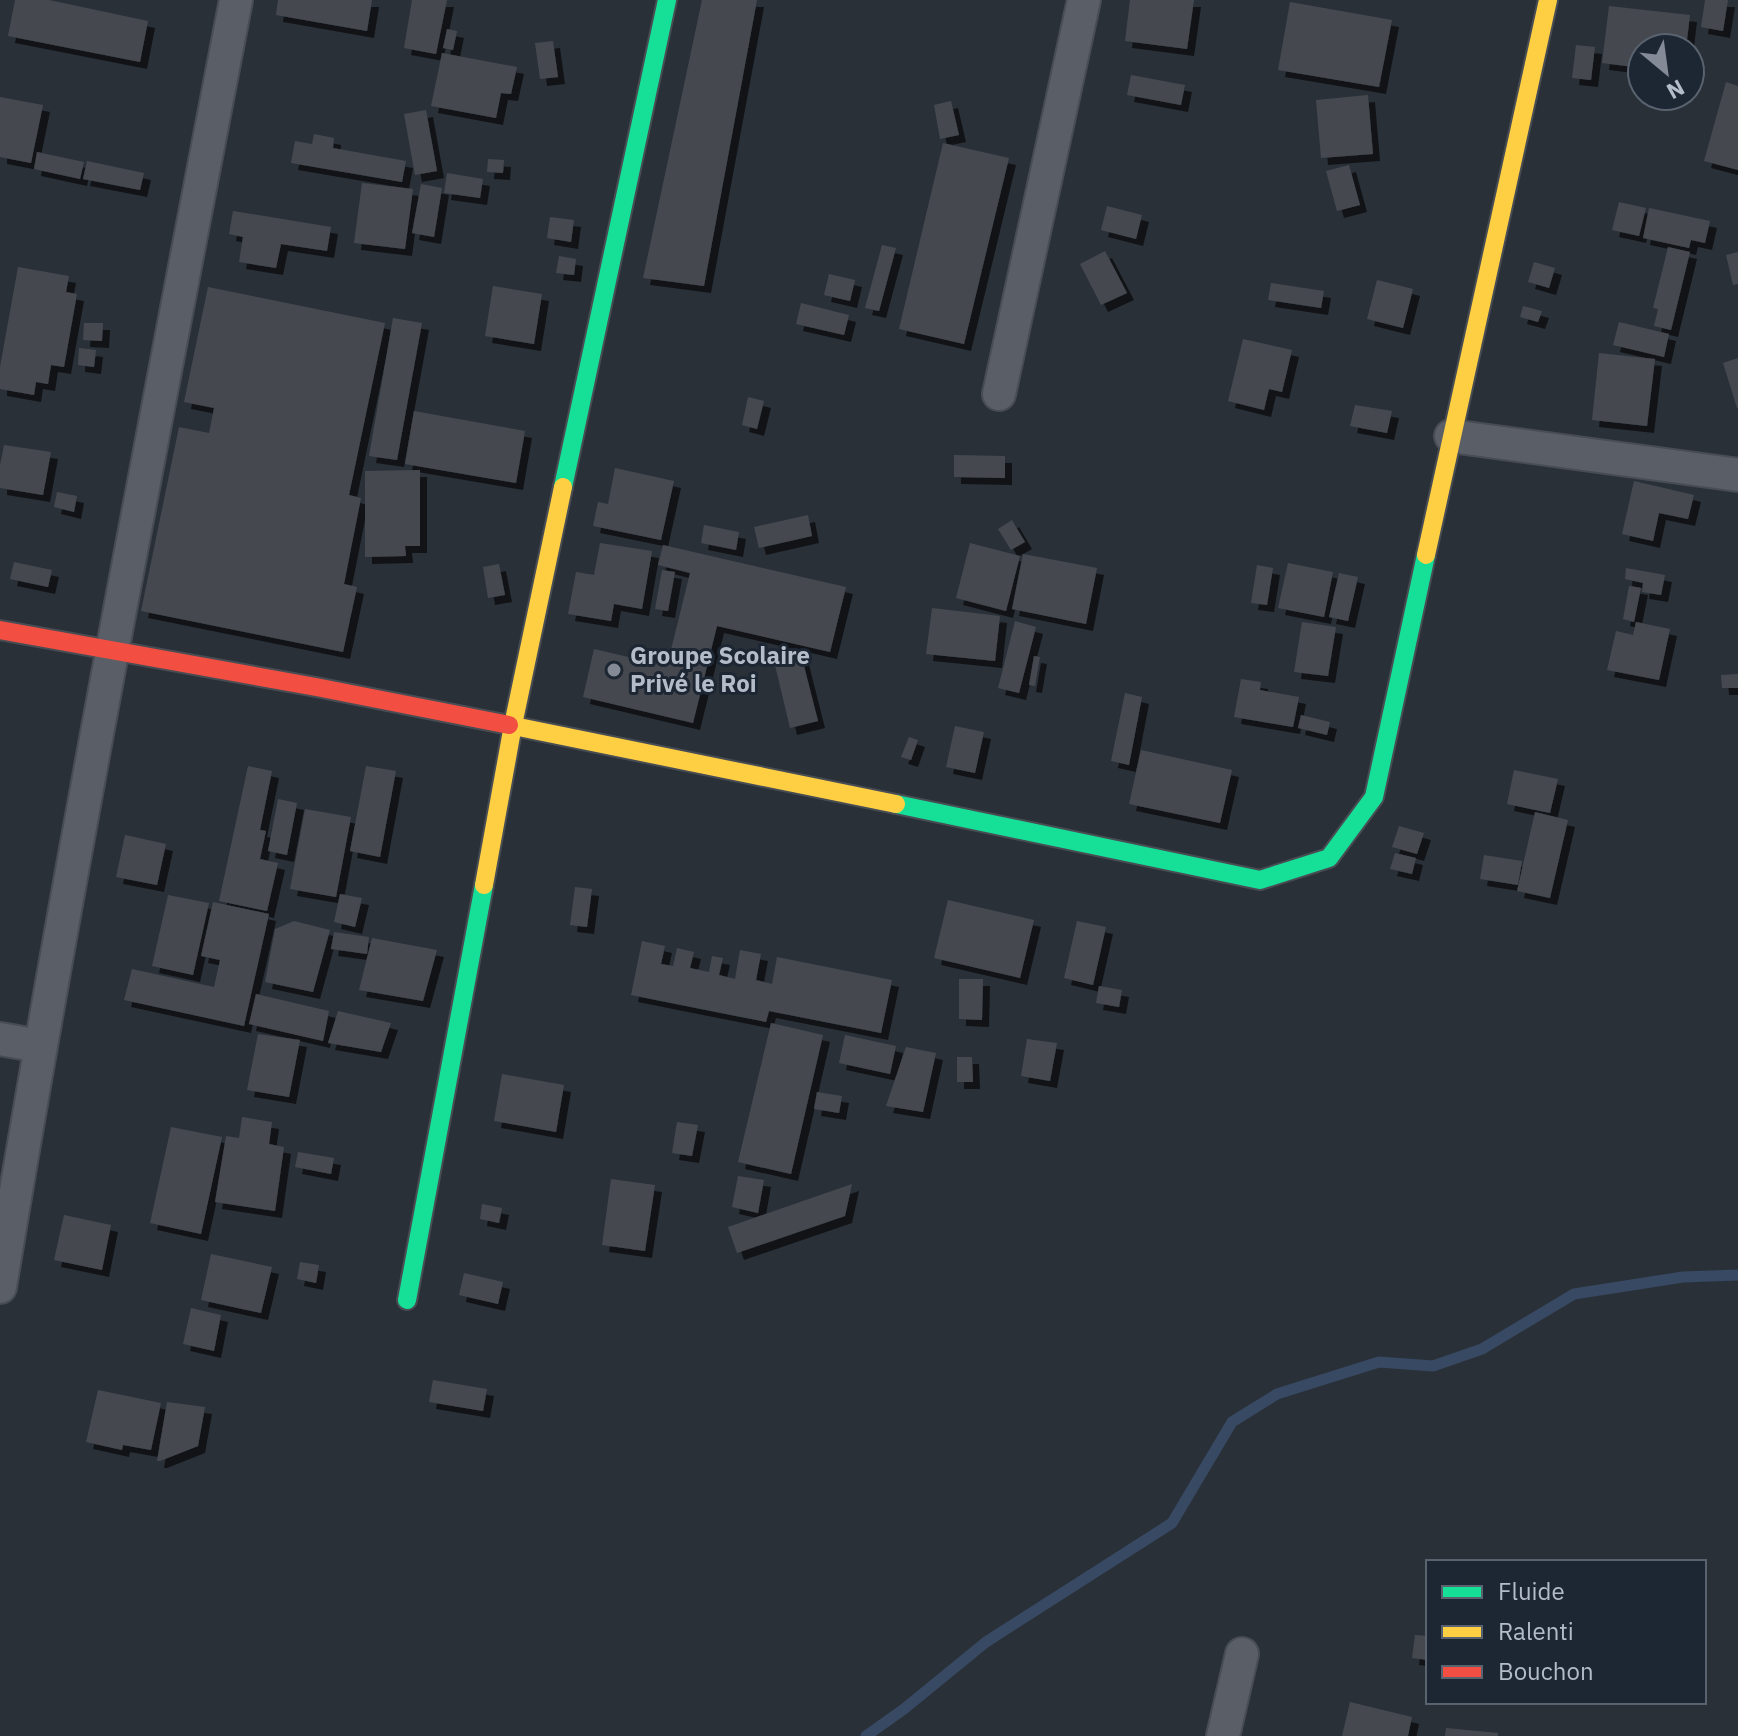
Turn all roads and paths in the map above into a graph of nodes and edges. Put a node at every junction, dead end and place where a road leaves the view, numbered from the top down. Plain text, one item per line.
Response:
1 (236, 0) edge
2 (667, 0) edge
3 (1084, 0) edge
4 (1548, 0) edge
5 (999, 394) dead end
6 (1451, 436) junction
7 (1738, 475) edge
8 (0, 630) edge
9 (112, 649) junction
10 (513, 725) junction
11 (0, 1039) edge
12 (40, 1046) junction
13 (0, 1287) edge
14 (407, 1300) dead end
15 (1242, 1654) dead end
16 (1223, 1736) edge

1 - 9 street
2 - 10 street
3 - 5 street
4 - 6 street
6 - 7 street
6 - 10 street
8 - 9 street
9 - 10 street
9 - 12 street
10 - 14 street
11 - 12 street
12 - 13 street
15 - 16 street

